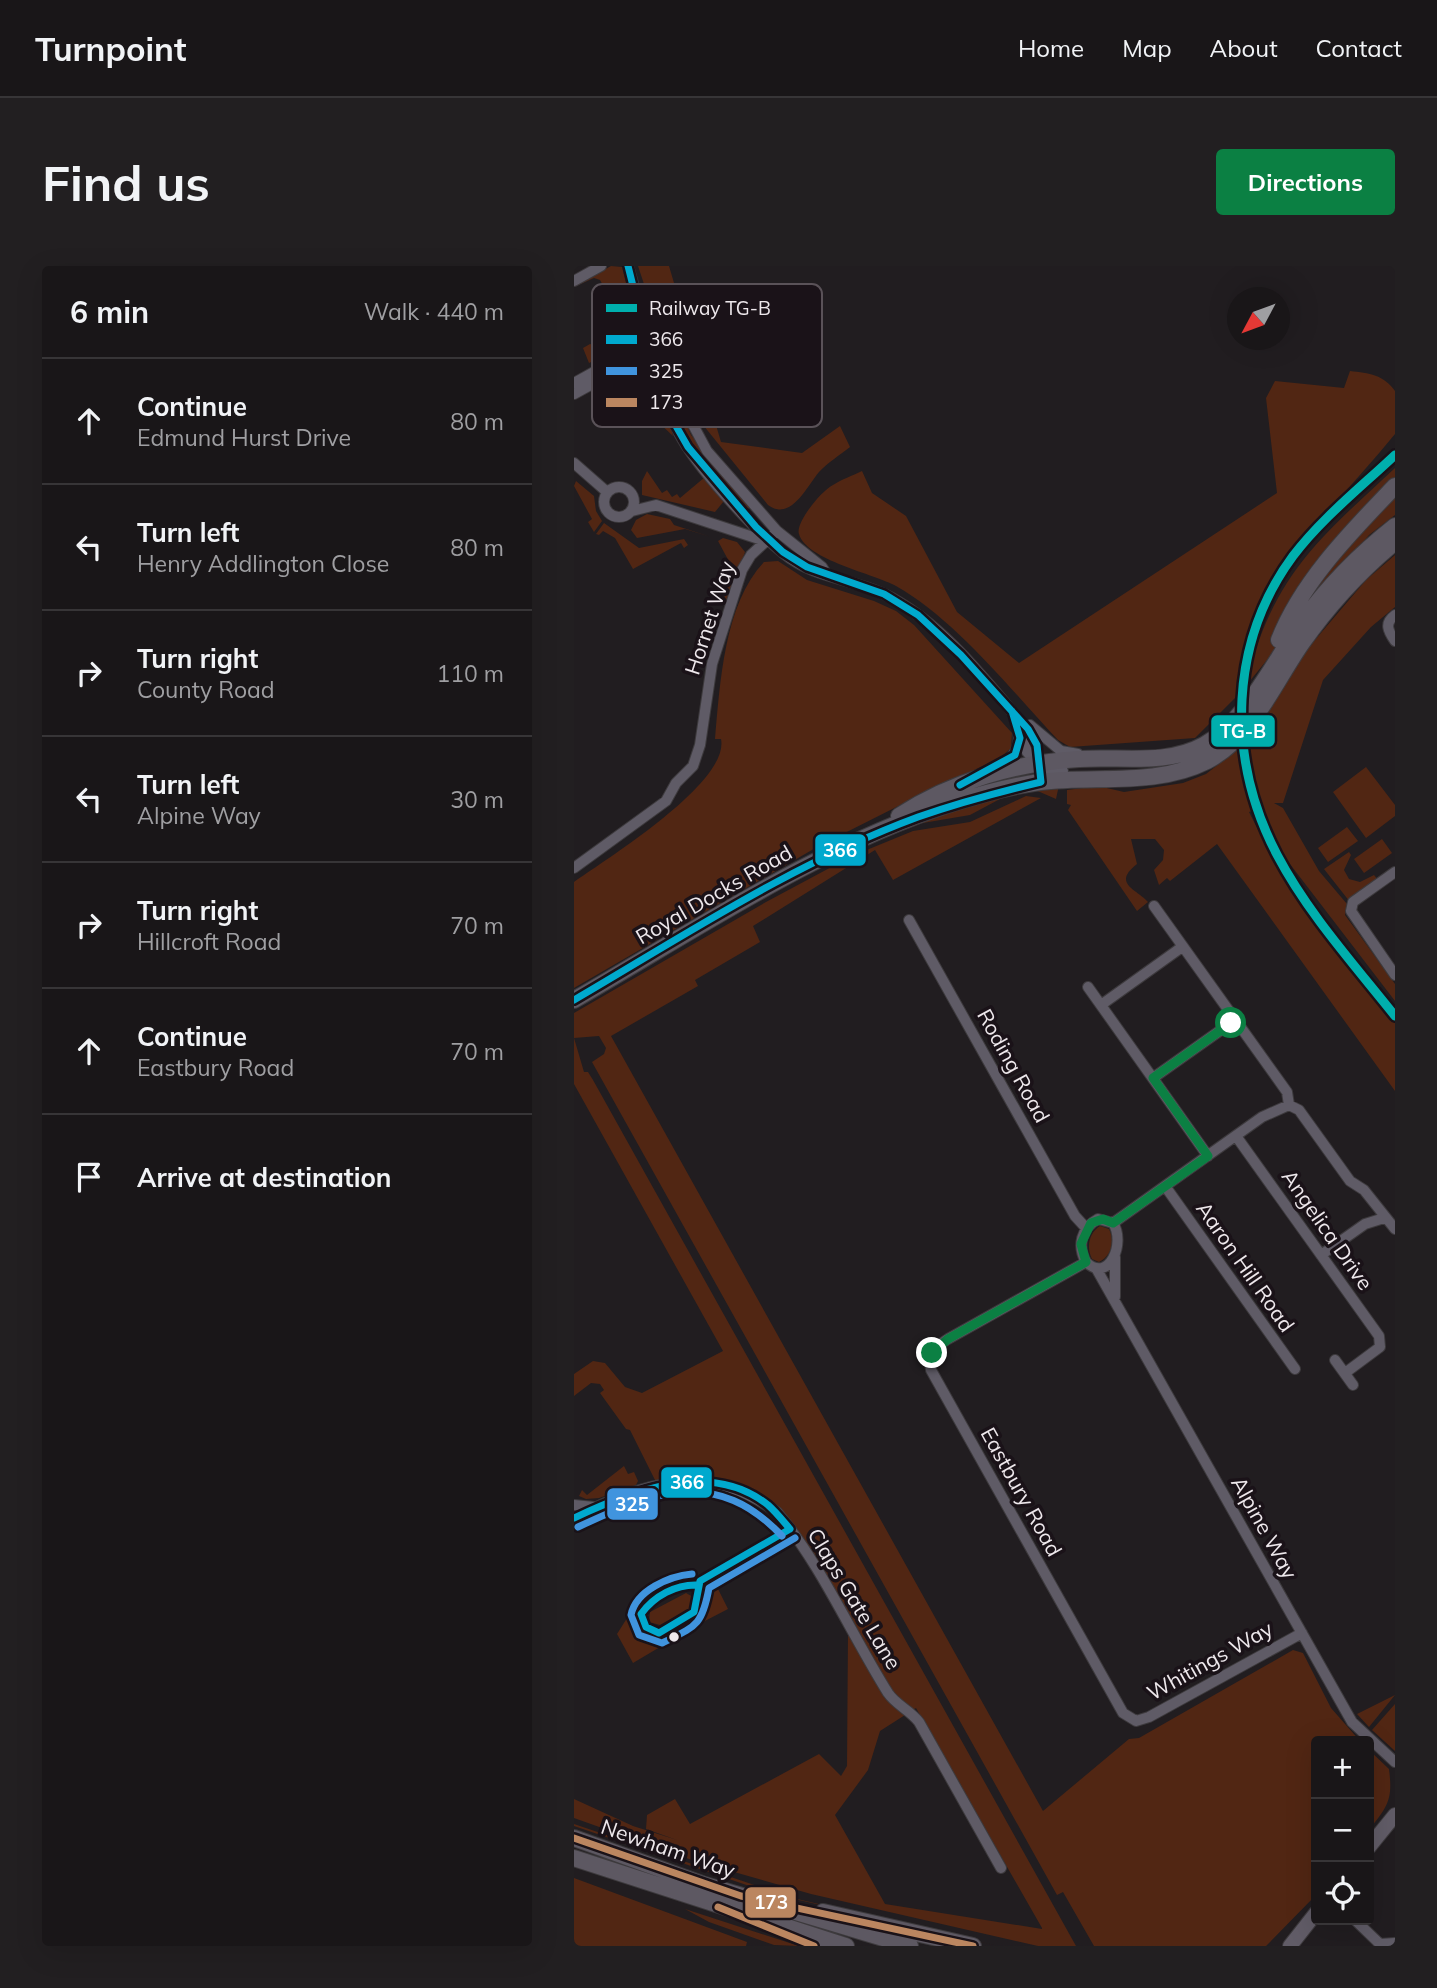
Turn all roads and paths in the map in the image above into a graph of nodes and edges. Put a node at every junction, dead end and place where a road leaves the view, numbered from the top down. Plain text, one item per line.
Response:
1 (601, 266) edge
2 (628, 266) edge
3 (574, 281) edge
4 (632, 284) edge
5 (592, 373) edge
6 (574, 383) edge
7 (592, 384) edge
8 (574, 394) edge
9 (678, 427) edge
10 (693, 427) edge
11 (574, 463) edge
12 (1395, 486) edge
13 (607, 492) junction
14 (632, 511) junction
15 (1395, 526) edge
16 (770, 537) junction
17 (1395, 542) edge
18 (1395, 615) edge
19 (1395, 641) edge
20 (1266, 673) junction
21 (1012, 711) junction
22 (1019, 732) junction
23 (1117, 757) junction
24 (1038, 763) junction
25 (1063, 771) joint
26 (1176, 772) junction
27 (972, 780) junction
28 (1041, 782) junction
29 (876, 831) junction
30 (574, 868) edge
31 (1391, 875) edge
32 (1395, 888) edge
33 (1154, 906) dead end
34 (909, 920) dead end
35 (1182, 947) junction
36 (1395, 975) edge
37 (1088, 987) dead end
38 (574, 1000) edge
39 (1101, 1004) junction
40 (1235, 1020) junction
41 (1153, 1078) junction
42 (1289, 1105) junction
43 (1236, 1136) junction
44 (1208, 1156) junction
45 (1165, 1186) junction
46 (1384, 1218) junction
47 (1113, 1223) junction
48 (1086, 1228) junction
49 (1395, 1228) edge
50 (1320, 1254) junction
51 (1115, 1258) junction
52 (1309, 1261) dead end
53 (1091, 1265) junction
54 (1115, 1301) junction
55 (1335, 1360) dead end
56 (1295, 1369) dead end
57 (1345, 1373) junction
58 (1353, 1385) dead end
59 (574, 1505) edge
60 (594, 1507) junction
61 (574, 1518) edge
62 (1301, 1633) junction
63 (1136, 1721) joint
64 (1395, 1762) edge
65 (1395, 1815) edge
66 (574, 1838) edge
67 (1374, 1841) edge
68 (574, 1858) edge
69 (1001, 1868) dead end
70 (741, 1896) junction
71 (736, 1913) junction
72 (1311, 1919) edge
73 (1360, 1925) edge
74 (1395, 1943) edge
75 (814, 1946) edge
76 (846, 1946) edge
77 (910, 1946) edge
78 (973, 1946) edge
79 (1290, 1946) edge

1 - 3 street
2 - 4 street
5 - 6 street
7 - 8 street
9 - 16 street
10 - 16 street
11 - 13 street
12 - 20 highway
13 - 14 street
13 - 14 street
14 - 16 street
15 - 20 highway, Royal Docks Road
16 - 21 street
16 - 30 street, Hornet Way
17 - 26 highway, Royal Docks Road
18 - 19 street
20 - 23 highway, Royal Docks Road
21 - 22 street
21 - 23 street
21 - 24 street
22 - 24 street
22 - 27 street
23 - 24 highway, Royal Docks Road
24 - 25 street
24 - 27 highway, Royal Docks Road
24 - 28 street
25 - 26 highway
26 - 28 highway, Royal Docks Road
27 - 29 highway, Royal Docks Road
28 - 29 highway, Royal Docks Road
29 - 38 highway, Royal Docks Road
31 - 32 street
31 - 36 street
33 - 35 street
34 - 48 street, Roding Road
35 - 39 street
35 - 40 street
37 - 39 street
39 - 41 street
40 - 41 street
40 - 42 street
41 - 44 street
42 - 43 street
42 - 46 street
43 - 44 street
43 - 50 street, Angelica Drive
44 - 45 street
45 - 47 street
45 - 56 street, Aaron Hill Road
46 - 49 street
46 - 50 street
47 - 48 street
47 - 51 street, Alpine Way
48 - 53 street, Alpine Way
50 - 52 street
50 - 57 street, Angelica Drive
51 - 53 street
51 - 54 street, Alpine Way
53 - 54 street, Alpine Way
53 - 63 street, Eastbury Road
54 - 62 street, Alpine Way
55 - 57 street
57 - 58 street
59 - 60 street, Claps Gate Lane
60 - 61 street, Claps Gate Lane
60 - 69 street, Claps Gate Lane
62 - 63 street, Whitings Way
62 - 64 street, Alpine Way
65 - 67 main road
66 - 70 highway, Newham Way
68 - 71 highway, Newham Way
70 - 77 highway, Newham Way
70 - 78 highway
71 - 75 highway
71 - 76 highway, Newham Way
72 - 79 main road
73 - 74 street

